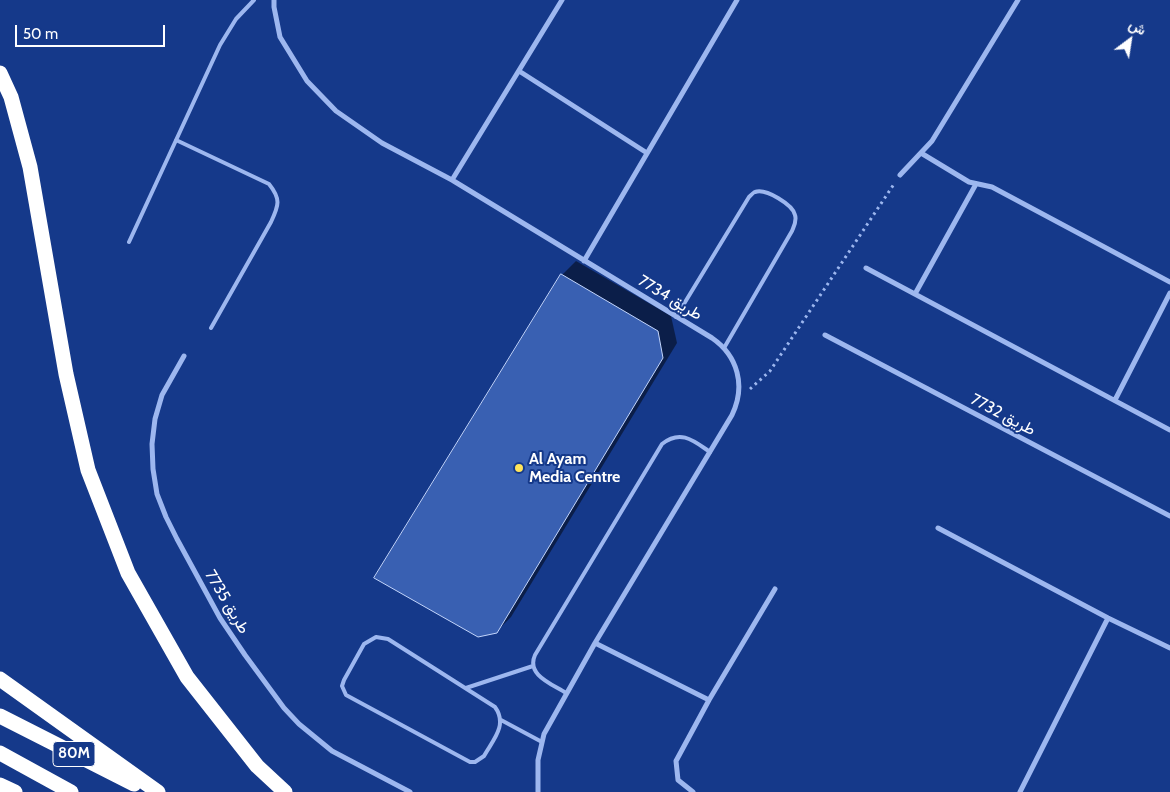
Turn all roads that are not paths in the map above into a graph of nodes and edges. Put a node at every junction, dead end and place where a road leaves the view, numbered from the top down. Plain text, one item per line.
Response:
1 (254, 0) edge
2 (274, 0) edge
3 (562, 0) edge
4 (737, 0) edge
5 (1018, 0) edge
6 (519, 71) junction
7 (0, 73) edge
8 (176, 140) junction
9 (647, 153) junction
10 (921, 153) junction
11 (900, 175) road end
12 (452, 180) junction
13 (976, 184) junction
14 (129, 242) dead end
15 (584, 261) junction
16 (866, 268) dead end
17 (1170, 282) edge
18 (1170, 293) edge
19 (915, 294) junction
20 (676, 317) junction
21 (211, 328) dead end
22 (825, 335) dead end
23 (724, 348) junction
24 (184, 356) dead end
25 (1115, 400) junction
26 (1170, 430) edge
27 (710, 452) junction
28 (1170, 516) edge
29 (938, 528) dead end
30 (775, 589) dead end
31 (1108, 618) junction
32 (595, 643) junction
33 (1170, 648) edge
34 (533, 666) junction
35 (0, 680) edge
36 (466, 688) junction
37 (566, 693) junction
38 (709, 700) junction
39 (0, 716) edge
40 (501, 720) junction
41 (542, 742) junction
42 (0, 754) edge
43 (0, 785) edge
44 (15, 792) edge
45 (71, 792) edge
46 (148, 792) edge
47 (158, 792) edge
48 (286, 792) edge
49 (410, 792) edge
50 (538, 792) edge
51 (693, 792) edge
52 (1020, 792) edge

1 - 8 lane
2 - 12 street, طريق 7734
3 - 6 street
4 - 9 street
5 - 10 street
6 - 9 street
6 - 12 street
7 - 48 highway
8 - 14 lane
8 - 21 lane
9 - 15 street
10 - 11 street
10 - 13 street
12 - 15 street, طريق 7734
13 - 17 street
13 - 19 street
15 - 20 street, طريق 7734
16 - 19 street
18 - 25 street
19 - 25 street
20 - 23 street, طريق 7734
20 - 23 lane
22 - 28 street, طريق 7732
23 - 27 street, طريق 7734
24 - 49 street, طريق 7735
25 - 26 street
27 - 32 street, طريق 7734
27 - 34 lane
29 - 31 street
30 - 38 street
31 - 33 street
31 - 52 street
32 - 37 street, طريق 7734
32 - 38 street
34 - 36 lane
34 - 37 lane
35 - 47 highway
36 - 40 lane
36 - 40 lane
37 - 41 street, طريق 7734
38 - 51 street
39 - 46 highway, 80M
40 - 41 lane
41 - 50 street
42 - 45 highway, 80M
43 - 44 highway

